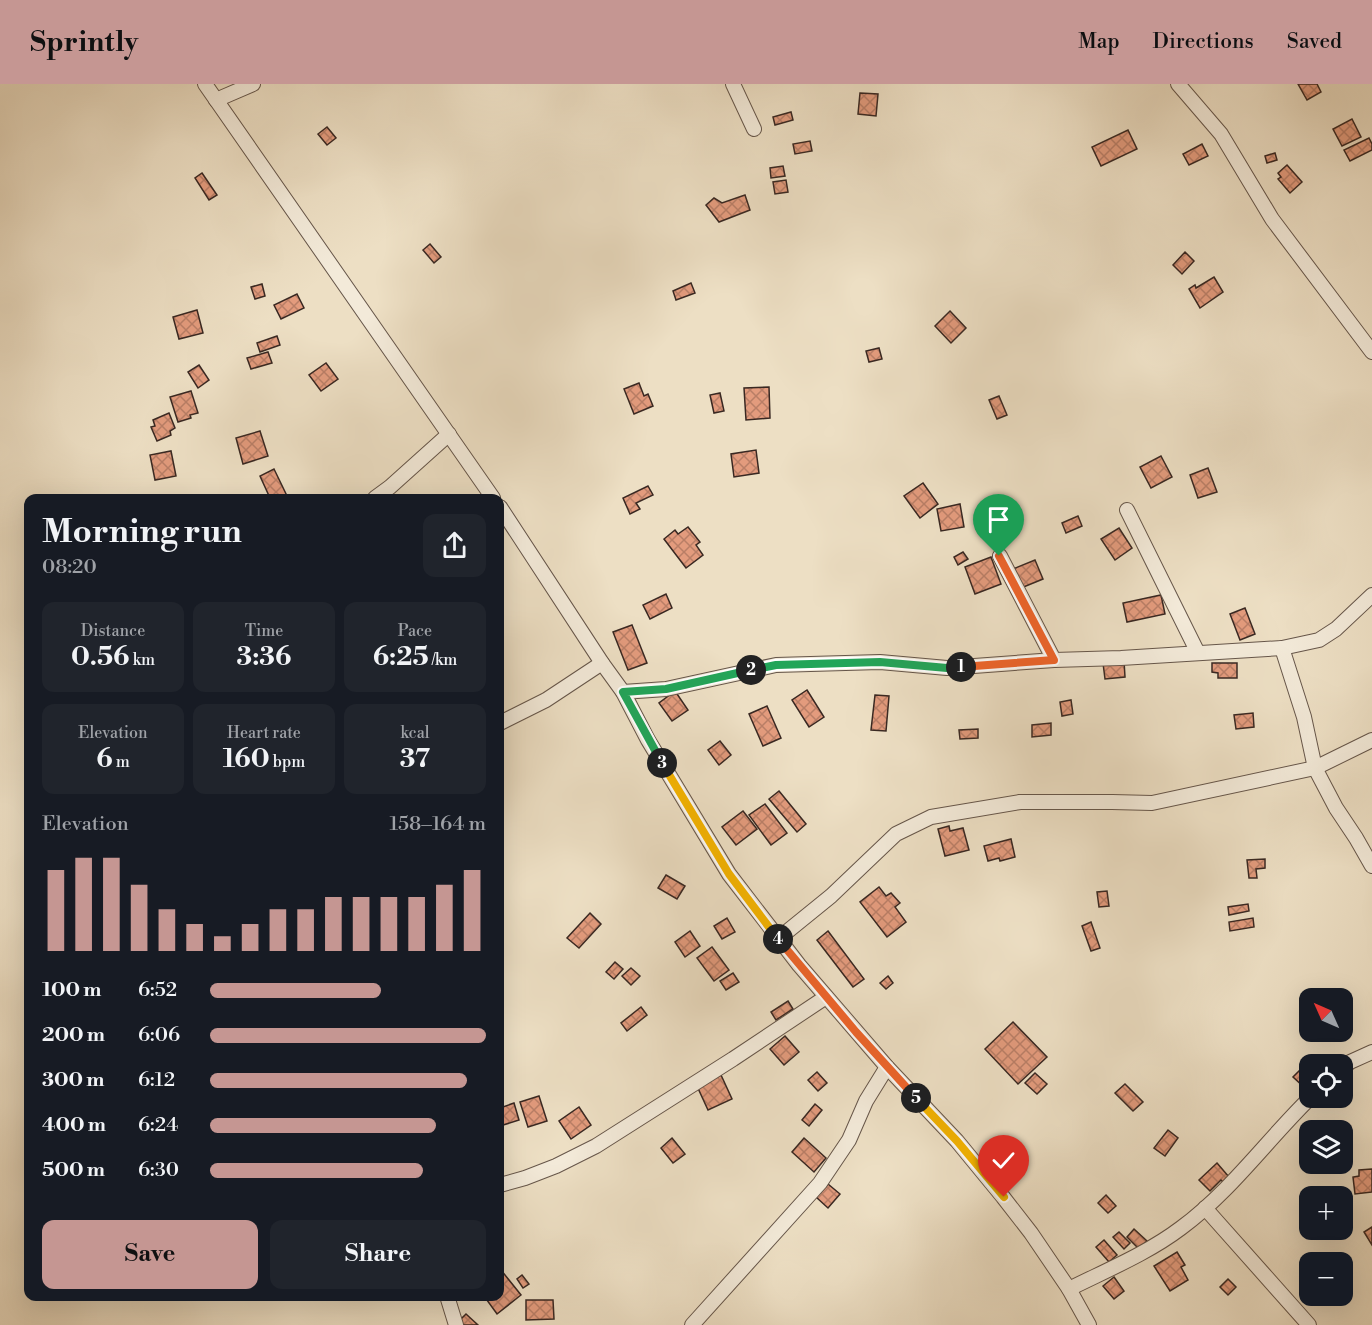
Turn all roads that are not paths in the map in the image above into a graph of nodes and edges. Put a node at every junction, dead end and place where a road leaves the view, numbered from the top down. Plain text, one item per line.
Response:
1 (205, 84) edge
2 (253, 84) edge
3 (733, 84) edge
4 (1178, 84) edge
5 (216, 100) junction
6 (754, 129) dead end
7 (1372, 352) edge
8 (449, 434) junction
9 (380, 494) edge
10 (490, 494) edge
11 (1127, 510) dead end
12 (504, 513) edge
13 (999, 556) dead end
14 (1372, 595) edge
15 (1282, 648) junction
16 (1197, 653) junction
17 (1054, 660) junction
18 (602, 663) junction
19 (623, 692) junction
20 (504, 721) edge
21 (1372, 740) edge
22 (1315, 768) junction
23 (1372, 866) edge
24 (778, 939) junction
25 (826, 997) junction
26 (1372, 1052) edge
27 (1353, 1061) edge
28 (887, 1067) junction
29 (1301, 1108) edge
30 (504, 1184) edge
31 (1205, 1208) junction
32 (1069, 1289) junction
33 (449, 1301) edge
34 (456, 1325) edge
35 (692, 1325) edge
36 (1089, 1325) edge
37 (1309, 1325) edge

1 - 5 street
2 - 5 street
3 - 6 street
4 - 7 street
5 - 8 street
8 - 9 street
8 - 10 street
11 - 16 street
12 - 18 street
13 - 17 street
14 - 15 street
15 - 16 street
15 - 22 street
16 - 17 street
17 - 19 street
18 - 19 street
18 - 20 street
19 - 24 street
21 - 22 street
22 - 23 street
22 - 24 street
24 - 25 street
25 - 28 street
25 - 30 street
26 - 27 street
28 - 32 street
28 - 35 street
29 - 31 street
31 - 32 street
31 - 37 street
32 - 36 street
33 - 34 street

